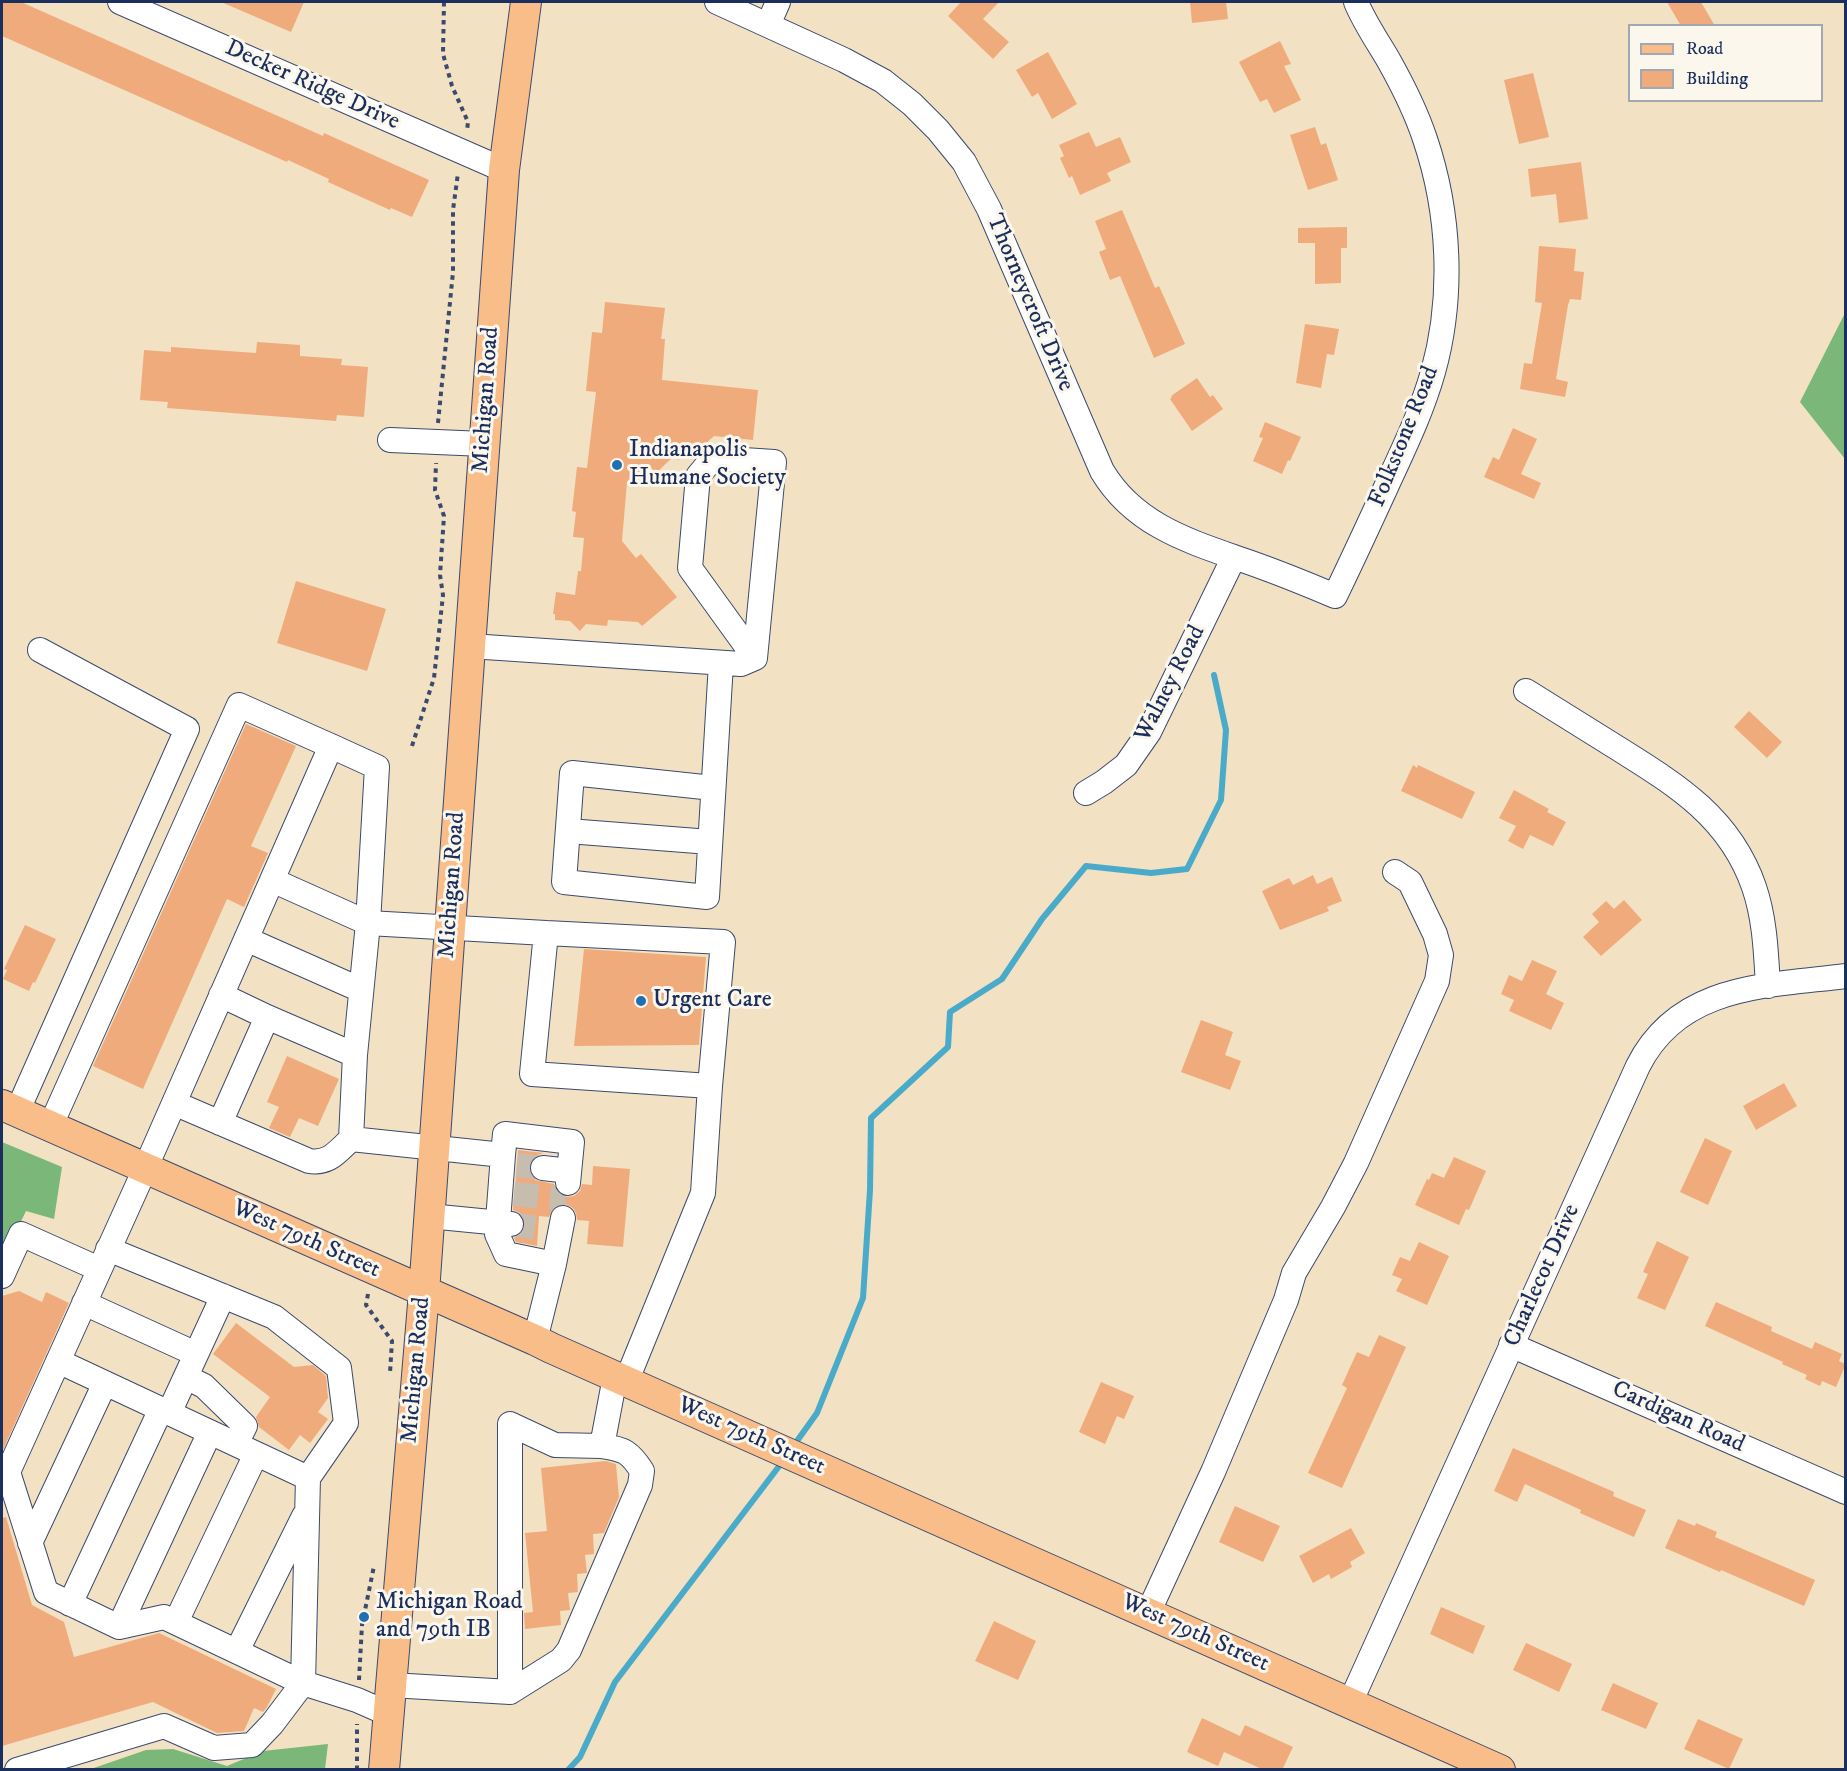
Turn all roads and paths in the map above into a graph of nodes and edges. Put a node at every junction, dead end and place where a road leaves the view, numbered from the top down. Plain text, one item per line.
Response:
1 (120, 2) edge
2 (444, 2) edge
3 (526, 2) edge
4 (717, 2) edge
5 (778, 2) edge
6 (1356, 2) edge
7 (768, 25) junction
8 (463, 152) junction
9 (504, 170) junction
10 (390, 440) dead end
11 (436, 442) junction
12 (484, 444) junction
13 (1234, 557) junction
14 (1335, 597) joint
15 (470, 646) junction
16 (40, 650) dead end
17 (754, 658) junction
18 (721, 663) junction
19 (1526, 691) dead end
20 (331, 746) junction
21 (412, 746) dead end
22 (714, 788) junction
23 (1086, 794) dead end
24 (568, 831) junction
25 (711, 842) junction
26 (1395, 872) dead end
27 (272, 880) junction
28 (368, 923) junction
29 (450, 929) junction
30 (546, 933) junction
31 (246, 939) junction
32 (1845, 976) edge
33 (1768, 986) junction
34 (361, 990) junction
35 (221, 995) junction
36 (267, 1017) junction
37 (355, 1055) junction
38 (710, 1086) junction
39 (174, 1103) junction
40 (9, 1109) edge
41 (220, 1123) junction
42 (50, 1127) junction
43 (351, 1140) junction
44 (434, 1149) junction
45 (508, 1161) junction
46 (543, 1168) tunnel mouth
47 (145, 1169) junction
48 (429, 1216) junction
49 (505, 1223) junction
50 (554, 1226) dead end
51 (104, 1259) junction
52 (554, 1264) junction
53 (2, 1276) edge
54 (424, 1292) junction
55 (223, 1296) junction
56 (84, 1303) junction
57 (366, 1305) dead end
58 (535, 1340) junction
59 (1511, 1345) junction
60 (196, 1354) junction
61 (58, 1362) junction
62 (390, 1376) dead end
63 (186, 1377) junction
64 (620, 1379) junction
65 (105, 1383) junction
66 (165, 1411) junction
67 (210, 1432) junction
68 (602, 1446) junction
69 (246, 1449) junction
70 (308, 1478) junction
71 (1845, 1492) edge
72 (308, 1509) junction
73 (30, 1543) junction
74 (374, 1565) dead end
75 (70, 1604) junction
76 (1148, 1613) junction
77 (176, 1622) junction
78 (119, 1627) junction
79 (237, 1651) junction
80 (303, 1683) junction
81 (510, 1692) junction
82 (390, 1699) junction
83 (357, 1700) junction
84 (1350, 1703) junction
85 (16, 1770) edge
86 (357, 1770) edge
87 (384, 1770) edge
88 (1500, 1770) edge

1 - 8 street, Decker Ridge Drive
2 - 8 path
3 - 9 main road, Michigan Road
4 - 7 street, Thorneycroft Drive
5 - 7 street
6 - 14 street, Folkstone Road
7 - 13 street, Thorneycroft Drive
8 - 9 street, Decker Ridge Drive
8 - 11 path
9 - 12 main road, Michigan Road
10 - 11 street
11 - 12 street
11 - 21 path
12 - 15 main road, Michigan Road
13 - 14 street, Thorneycroft Drive
13 - 23 street, Walney Road
15 - 18 street
15 - 29 main road, Michigan Road
16 - 40 street
17 - 17 street
17 - 18 street
18 - 22 street
19 - 33 street
20 - 27 street
20 - 28 street
20 - 42 street
22 - 24 street
22 - 25 street
24 - 25 street
24 - 25 street
26 - 76 street
27 - 28 street
27 - 31 street
28 - 29 street
28 - 34 street
29 - 30 street
29 - 44 main road, Michigan Road
30 - 38 street
30 - 38 street
31 - 34 street
31 - 35 street
32 - 33 street, Charlecot Drive
33 - 59 street, Charlecot Drive
34 - 37 street
35 - 36 street
35 - 39 street
36 - 37 street
36 - 41 street
37 - 43 street
38 - 64 street
39 - 41 street
39 - 47 street
40 - 42 main road, West 79th Street
41 - 43 street
42 - 47 main road, West 79th Street
43 - 44 street
44 - 45 street
44 - 48 main road, Michigan Road
45 - 46 street
45 - 49 street
47 - 51 street
47 - 54 main road, West 79th Street
48 - 49 street
48 - 54 main road, Michigan Road
49 - 52 street
50 - 52 street
51 - 53 street
51 - 55 street
51 - 56 street
52 - 58 street
54 - 58 main road, West 79th Street
54 - 82 main road, Michigan Road
55 - 60 street
55 - 70 street
56 - 60 street
56 - 61 street
57 - 62 path
58 - 64 main road, West 79th Street
59 - 71 street, Cardigan Road
59 - 84 street, Charlecot Drive
60 - 63 street
61 - 65 street
61 - 73 street
63 - 66 street
63 - 69 street
64 - 68 street
64 - 76 main road, West 79th Street
65 - 66 street
65 - 73 street
66 - 67 street
66 - 75 street
67 - 69 street
67 - 78 street
68 - 81 street
68 - 81 street
69 - 70 street
69 - 77 street
70 - 72 street
72 - 79 street
72 - 80 street
73 - 75 street
74 - 83 path
75 - 78 street
76 - 84 main road, West 79th Street
77 - 78 street
77 - 79 street
79 - 80 street
80 - 83 street
80 - 85 street
81 - 82 street
82 - 83 street
82 - 87 main road, Michigan Road
83 - 86 path
84 - 88 main road, West 79th Street

